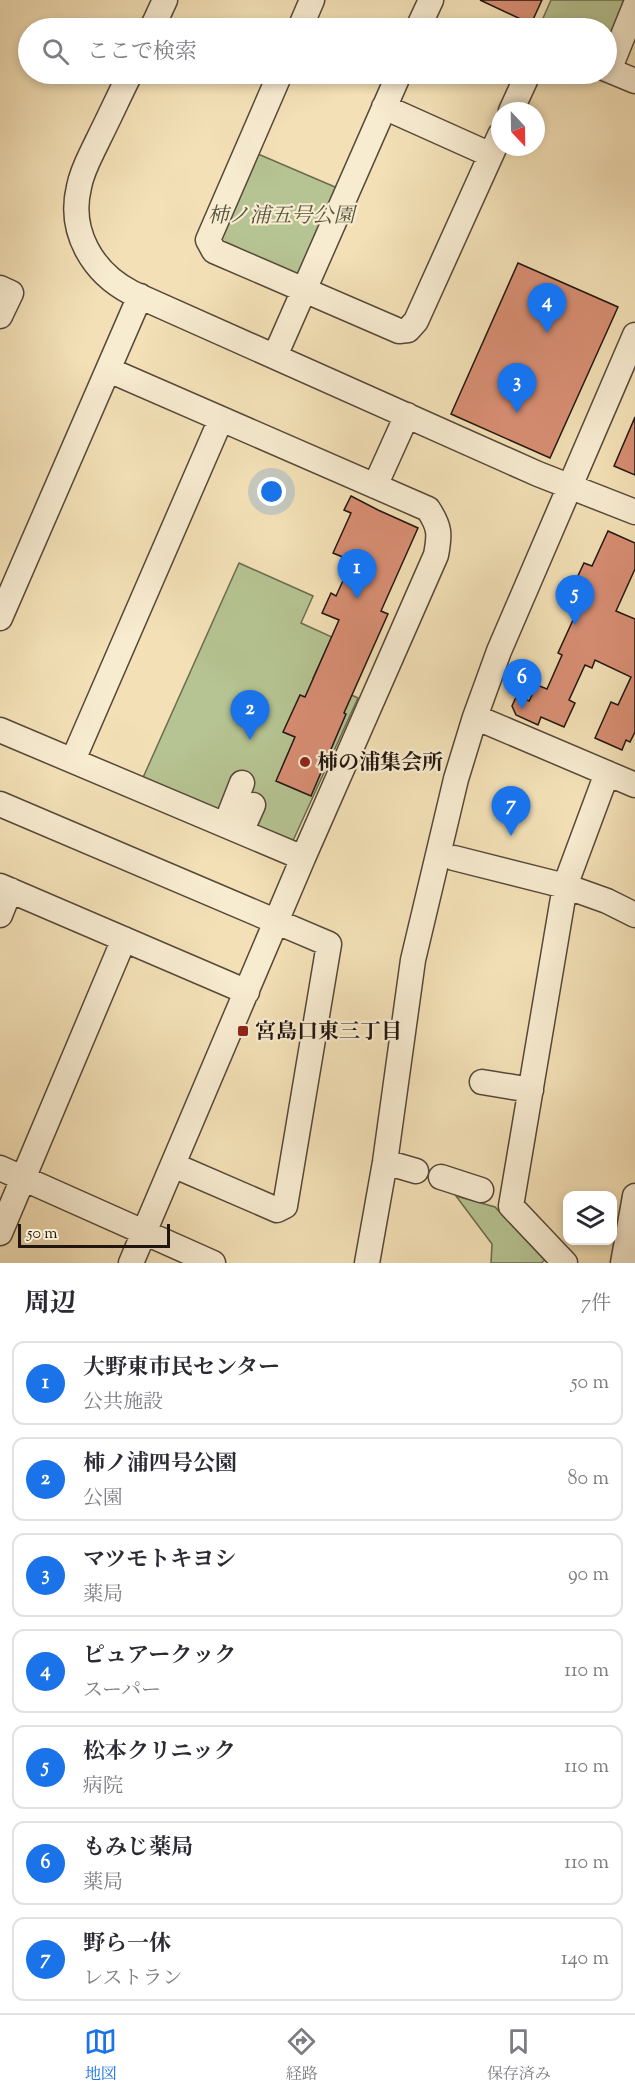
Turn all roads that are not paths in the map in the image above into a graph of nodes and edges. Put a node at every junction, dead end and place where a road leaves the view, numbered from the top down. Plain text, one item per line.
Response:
1 (165, 0) edge
2 (312, 0) edge
3 (431, 0) edge
4 (635, 6) edge
5 (157, 18) edge
6 (304, 18) edge
7 (423, 18) edge
8 (617, 48) edge
9 (617, 73) edge
10 (635, 81) edge
11 (125, 84) edge
12 (276, 84) edge
13 (394, 84) edge
14 (523, 84) edge
15 (515, 102) edge
16 (384, 107) junction
17 (491, 144) edge
18 (491, 154) edge
19 (0, 288) edge
20 (304, 289) junction
21 (140, 296) junction
22 (0, 316) edge
23 (635, 335) edge
24 (274, 356) junction
25 (109, 370) junction
26 (407, 415) junction
27 (221, 418) junction
28 (375, 486) junction
29 (569, 486) junction
30 (635, 512) edge
31 (0, 618) edge
32 (475, 717) junction
33 (0, 730) edge
34 (73, 760) junction
35 (608, 773) junction
36 (242, 783) dead end
37 (635, 785) edge
38 (0, 804) edge
39 (253, 805) dead end
40 (236, 829) junction
41 (303, 858) junction
42 (454, 858) dead end
43 (565, 886) junction
44 (5, 888) edge
45 (0, 915) edge
46 (635, 915) edge
47 (276, 922) junction
48 (124, 939) junction
49 (247, 992) junction
50 (482, 1082) dead end
51 (531, 1090) junction
52 (385, 1162) junction
53 (173, 1165) junction
54 (0, 1168) edge
55 (416, 1171) dead end
56 (441, 1177) dead end
57 (23, 1178) junction
58 (635, 1196) edge
59 (497, 1197) junction
60 (0, 1233) edge
61 (144, 1233) junction
62 (131, 1263) edge
63 (213, 1263) edge
64 (367, 1263) edge
65 (566, 1263) edge
66 (623, 1263) edge

1 - 5 street
2 - 6 street
3 - 7 street
4 - 8 street
9 - 10 street
11 - 21 street
12 - 20 street
13 - 16 street
14 - 15 street
16 - 17 street
16 - 20 street
18 - 20 street
19 - 22 street
20 - 24 street
21 - 24 street
21 - 25 street
23 - 29 street
24 - 26 street
25 - 27 street
25 - 31 street
26 - 28 street
26 - 29 street
27 - 28 street
27 - 34 street
28 - 41 street
29 - 30 street
29 - 32 street
32 - 35 street
32 - 52 street
33 - 34 street
34 - 40 street
35 - 37 street
35 - 43 street
36 - 40 street
38 - 47 street
39 - 40 street
40 - 41 street
41 - 47 street
42 - 43 street
43 - 46 street
43 - 51 street
44 - 45 street
44 - 48 street
47 - 49 street
47 - 53 street
48 - 49 street
48 - 57 street
49 - 53 street
50 - 51 street
51 - 59 street
52 - 55 street
52 - 64 street
53 - 61 street
54 - 57 street
56 - 59 street
57 - 60 street
57 - 61 street
58 - 66 street
59 - 65 street
61 - 62 street
61 - 63 street

